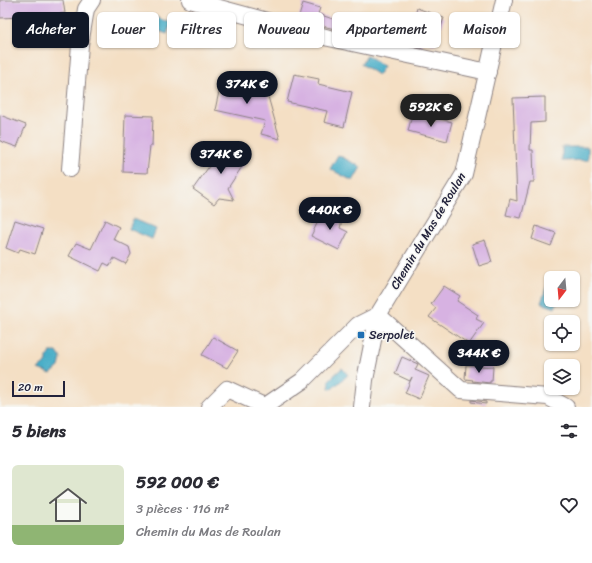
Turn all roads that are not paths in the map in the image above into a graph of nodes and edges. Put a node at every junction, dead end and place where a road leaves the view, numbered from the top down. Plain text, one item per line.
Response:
1 (92, 0) edge
2 (190, 0) edge
3 (504, 0) edge
4 (488, 72) junction
5 (70, 169) dead end
6 (378, 315) junction
7 (209, 407) edge
8 (264, 407) edge
9 (362, 407) edge
10 (566, 407) edge

1 - 5 street
2 - 4 street
3 - 4 street, Chemin du Mas de Roulan
4 - 6 street, Chemin du Mas de Roulan
6 - 8 street
6 - 9 street
6 - 10 street
7 - 8 street

